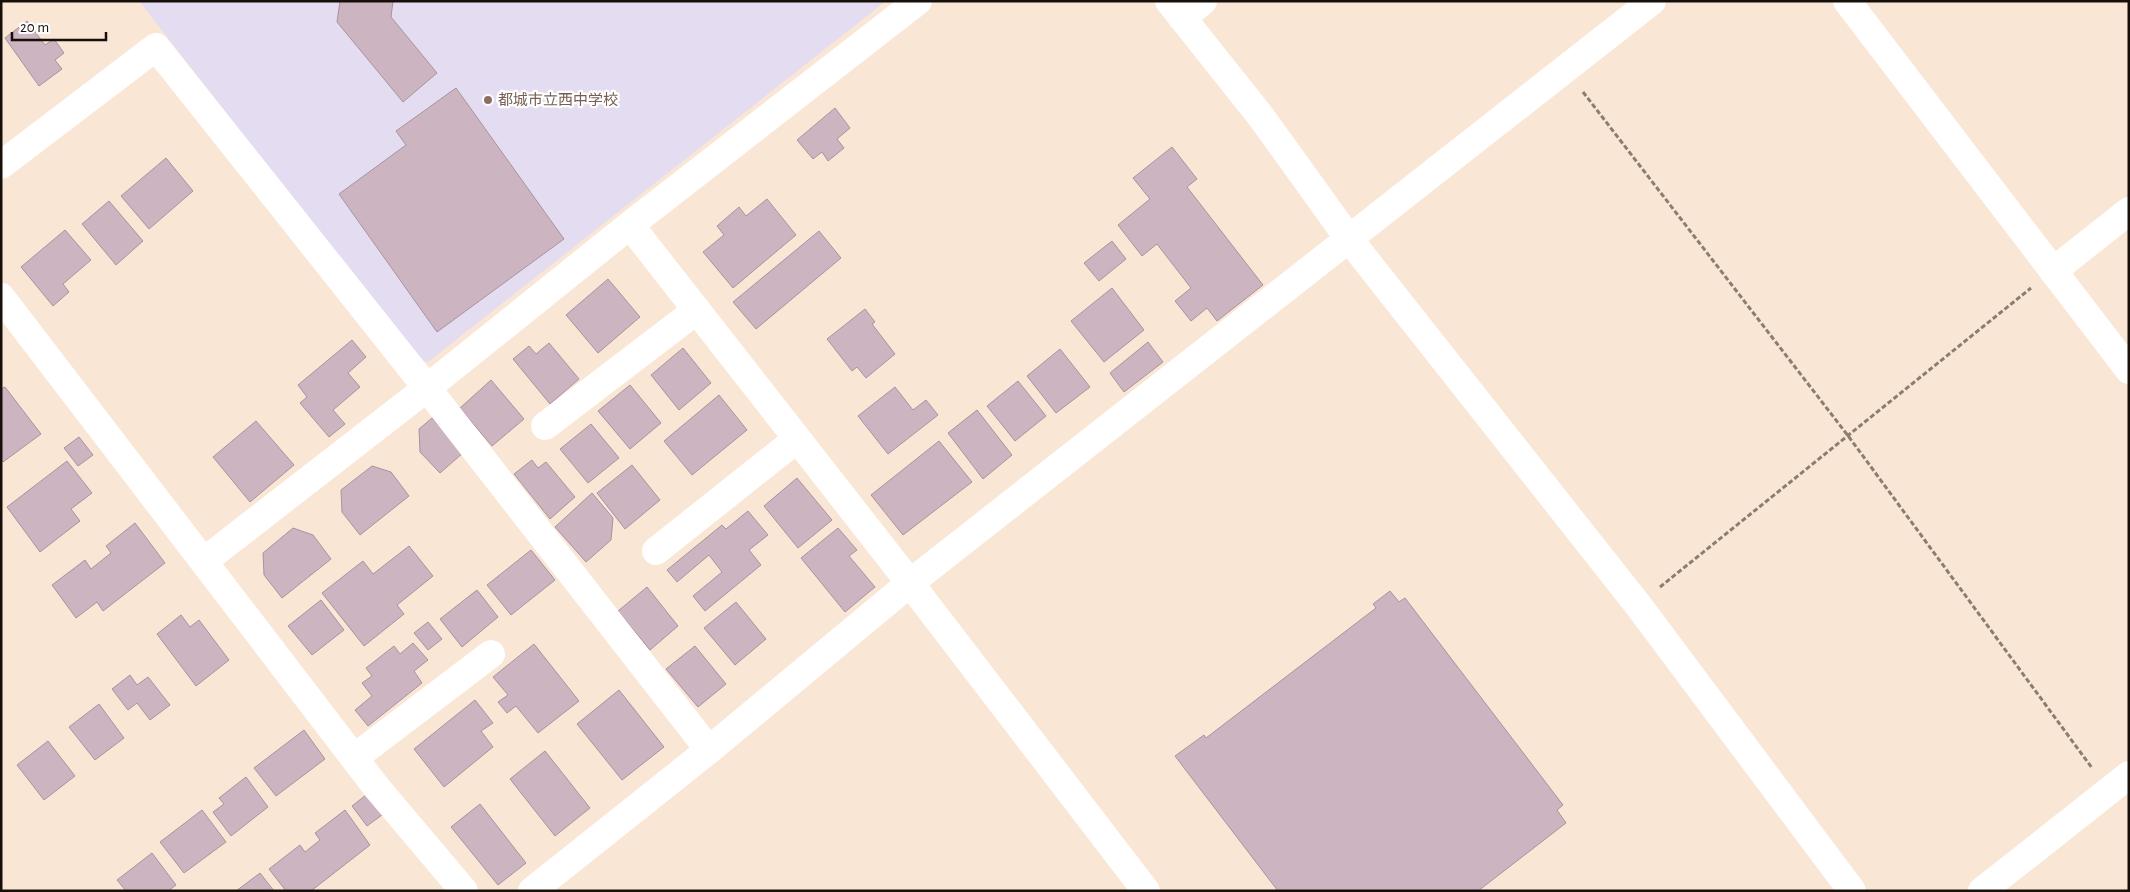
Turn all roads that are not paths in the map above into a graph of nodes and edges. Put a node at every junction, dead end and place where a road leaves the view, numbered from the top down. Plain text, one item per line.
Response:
1 (918, 1) edge
2 (1203, 1) edge
3 (1652, 1) edge
4 (1847, 1) edge
5 (1176, 10) edge
6 (1, 165) edge
7 (2129, 211) edge
8 (630, 225) junction
9 (1350, 239) junction
10 (2053, 271) junction
11 (1, 297) edge
12 (697, 310) junction
13 (2129, 370) edge
14 (427, 388) junction
15 (545, 426) dead end
16 (797, 439) junction
17 (656, 551) dead end
18 (204, 561) junction
19 (910, 583) junction
20 (492, 654) dead end
21 (710, 750) junction
22 (354, 758) junction
23 (2119, 783) edge
24 (464, 891) edge
25 (532, 891) edge
26 (1146, 891) edge
27 (1852, 891) edge
28 (1982, 891) edge

1 - 8 street
2 - 5 street
3 - 9 street
4 - 10 street
5 - 9 street
6 - 14 street
7 - 10 street
8 - 12 street
8 - 14 street
9 - 19 street
9 - 27 street
10 - 13 street
11 - 18 street
12 - 15 street
12 - 16 street
14 - 18 street
14 - 21 street
16 - 17 street
16 - 19 street
18 - 22 street
19 - 21 street
19 - 26 street
20 - 22 street
21 - 25 street
22 - 24 street
23 - 28 street

